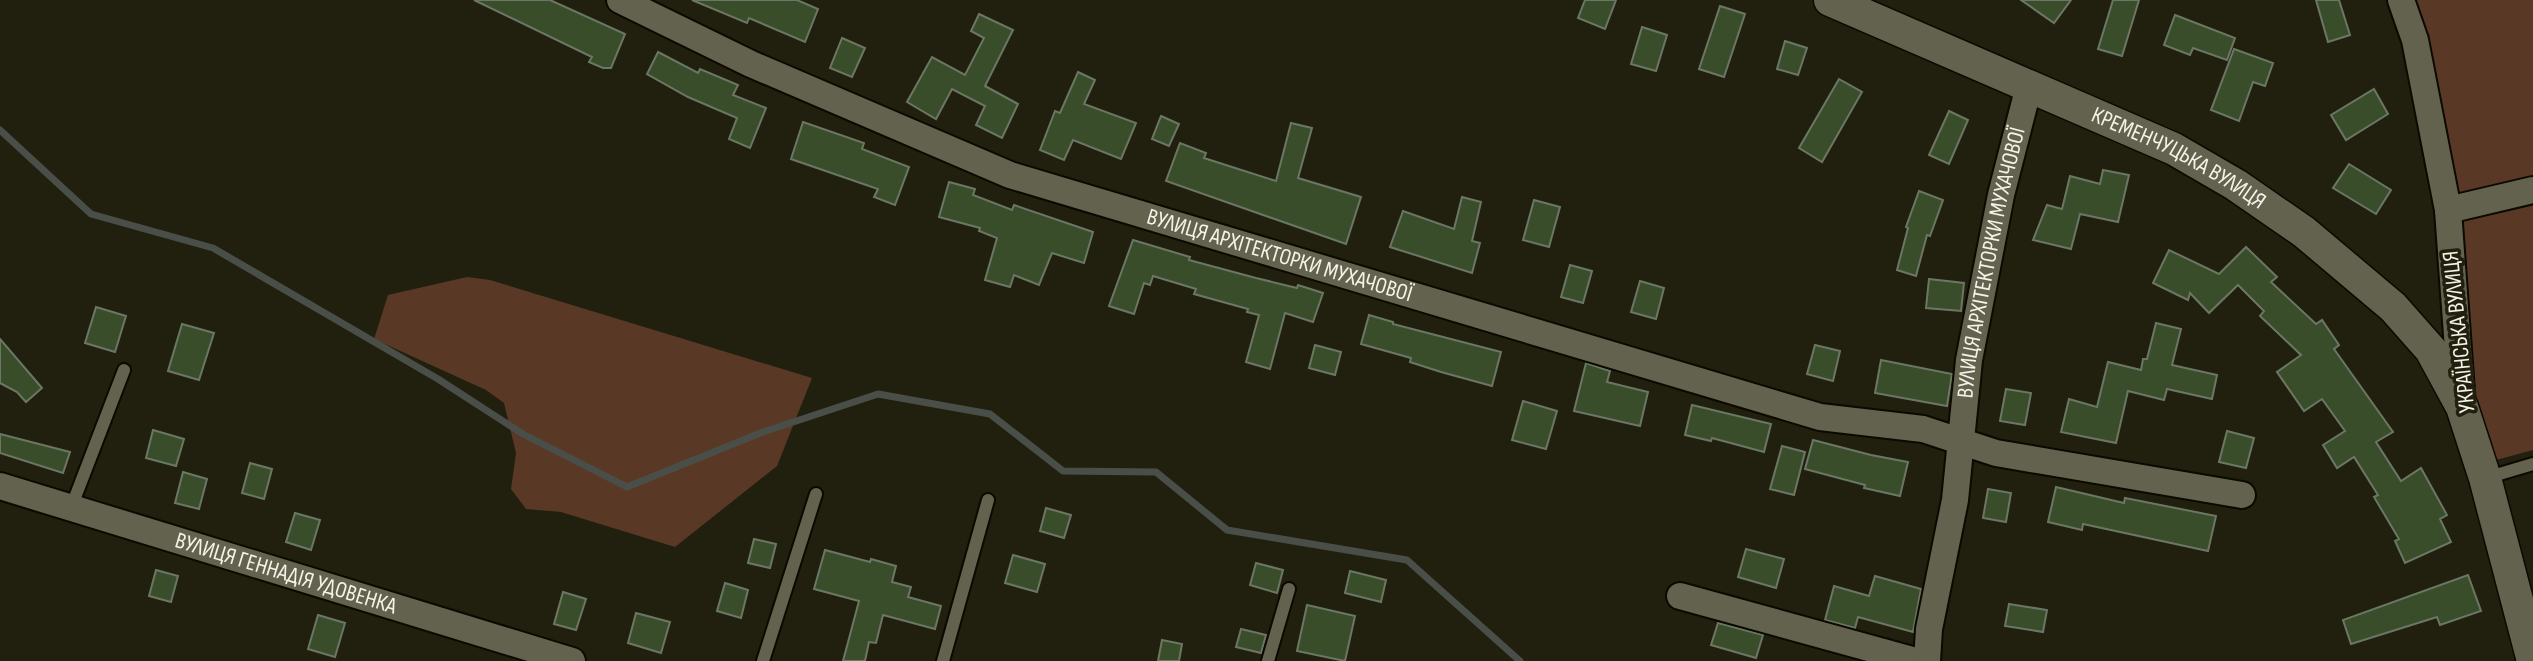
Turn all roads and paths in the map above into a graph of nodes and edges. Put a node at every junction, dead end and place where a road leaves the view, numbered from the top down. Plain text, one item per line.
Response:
1 (620, 0) edge
2 (1830, 0) edge
3 (2401, 0) edge
4 (2029, 86) junction
5 (2533, 190) edge
6 (2448, 209) junction
7 (124, 370) dead end
8 (2462, 407) junction
9 (1961, 440) junction
10 (2533, 464) edge
11 (2485, 478) junction
12 (0, 486) edge
13 (816, 494) dead end
14 (2242, 495) dead end
15 (988, 500) dead end
16 (71, 508) junction
17 (1289, 589) dead end
18 (1679, 596) dead end
19 (572, 661) edge
20 (763, 661) edge
21 (943, 661) edge
22 (1268, 661) edge
23 (1916, 661) edge
24 (1927, 661) edge
25 (2533, 661) edge

1 - 9 street, ВУЛИЦЯ АРХІТЕКТОРКИ МУХАЧОВОЇ
2 - 4 street, КРЕМЕНЧУЦЬКА ВУЛИЦЯ
3 - 6 street, УКРАЇНСЬКА ВУЛИЦЯ
4 - 8 street, КРЕМЕНЧУЦЬКА ВУЛИЦЯ
4 - 9 street, ВУЛИЦЯ АРХІТЕКТОРКИ МУХАЧОВОЇ
5 - 6 street
6 - 8 street, УКРАЇНСЬКА ВУЛИЦЯ
7 - 16 lane
8 - 11 street, УКРАЇНСЬКА ВУЛИЦЯ
9 - 14 street, ВУЛИЦЯ АРХІТЕКТОРКИ МУХАЧОВОЇ
9 - 24 street, ВУЛИЦЯ АРХІТЕКТОРКИ МУХАЧОВОЇ
10 - 11 lane
11 - 25 street, УКРАЇНСЬКА ВУЛИЦЯ
12 - 16 street, ВУЛИЦЯ ГЕННАДІЯ УДОВЕНКА
13 - 20 lane
15 - 21 lane
16 - 19 street, ВУЛИЦЯ ГЕННАДІЯ УДОВЕНКА
17 - 22 lane
18 - 23 street

